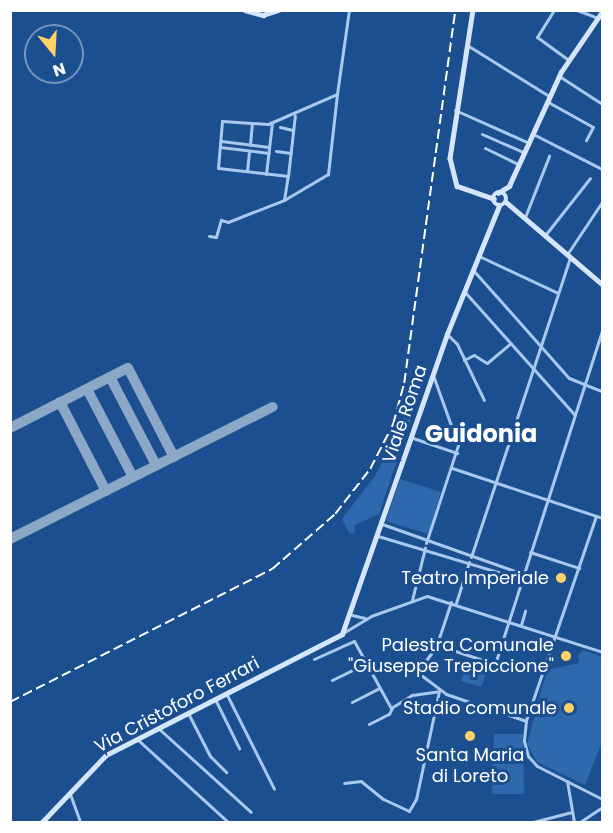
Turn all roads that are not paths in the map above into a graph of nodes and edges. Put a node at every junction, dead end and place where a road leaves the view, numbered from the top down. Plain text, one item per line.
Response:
1 (245, 10) edge
2 (278, 10) edge
3 (349, 10) edge
4 (473, 10) edge
5 (554, 10) edge
6 (577, 10) edge
7 (603, 12) edge
8 (598, 18) junction
9 (467, 45) junction
10 (569, 60) junction
11 (559, 76) junction
12 (337, 94) junction
13 (548, 99) junction
14 (603, 104) edge
15 (455, 110) junction
16 (295, 114) junction
17 (252, 123) junction
18 (272, 123) junction
19 (280, 128) dead end
20 (293, 129) junction
21 (531, 133) junction
22 (482, 134) dead end
23 (586, 140) dead end
24 (220, 141) junction
25 (527, 142) junction
26 (250, 145) junction
27 (220, 147) junction
28 (269, 147) junction
29 (485, 148) dead end
30 (249, 151) junction
31 (276, 151) dead end
32 (523, 152) junction
33 (269, 153) junction
34 (291, 153) junction
35 (549, 156) dead end
36 (518, 164) junction
37 (603, 169) edge
38 (247, 171) junction
39 (266, 174) junction
40 (288, 176) junction
41 (590, 178) dead end
42 (498, 193) junction
43 (489, 195) junction
44 (494, 199) junction
45 (284, 200) junction
46 (506, 202) junction
47 (603, 202) edge
48 (499, 206) junction
49 (525, 217) junction
50 (546, 234) junction
51 (209, 236) dead end
52 (569, 254) junction
53 (479, 256) junction
54 (473, 270) junction
55 (603, 284) edge
56 (464, 291) junction
57 (558, 293) junction
58 (603, 330) edge
59 (447, 334) junction
60 (511, 343) junction
61 (541, 344) junction
62 (464, 360) junction
63 (533, 368) junction
64 (433, 375) junction
65 (584, 386) junction
66 (603, 390) edge
67 (484, 400) dead end
68 (575, 415) junction
69 (410, 437) junction
70 (457, 453) junction
71 (452, 468) junction
72 (496, 483) junction
73 (547, 500) junction
74 (596, 516) junction
75 (603, 518) edge
76 (382, 524) junction
77 (378, 536) junction
78 (426, 543) junction
79 (425, 548) junction
80 (530, 552) junction
81 (470, 560) junction
82 (579, 568) junction
83 (522, 576) junction
84 (528, 576) dead end
85 (412, 600) junction
86 (451, 602) junction
87 (456, 604) junction
88 (525, 610) dead end
89 (352, 615) junction
90 (367, 618) junction
91 (508, 621) junction
92 (521, 625) junction
93 (342, 634) junction
94 (555, 636) junction
95 (437, 645) junction
96 (603, 652) edge
97 (314, 659) dead end
98 (367, 663) junction
99 (332, 680) dead end
100 (379, 688) junction
101 (439, 691) junction
102 (226, 693) junction
103 (214, 699) junction
104 (352, 702) dead end
105 (392, 708) junction
106 (188, 713) junction
107 (526, 721) junction
108 (369, 724) dead end
109 (158, 728) junction
110 (137, 739) junction
111 (239, 748) dead end
112 (226, 772) dead end
113 (567, 781) junction
114 (344, 783) dead end
115 (274, 789) dead end
116 (69, 792) junction
117 (603, 799) edge
118 (603, 807) edge
119 (251, 812) dead end
120 (572, 813) junction
121 (42, 822) edge
122 (80, 822) edge
123 (228, 822) edge
124 (533, 822) edge
125 (574, 822) edge
126 (580, 822) edge

1 - 2 main road
3 - 12 street
4 - 9 main road
5 - 10 street
6 - 8 street
7 - 8 main road
8 - 10 main road
9 - 13 street
9 - 15 main road
10 - 11 main road
11 - 13 main road
11 - 14 street
12 - 16 street
12 - 45 street
13 - 21 main road
13 - 23 street
15 - 25 street
15 - 43 main road
16 - 18 street
16 - 20 street
17 - 18 street
17 - 24 street
17 - 26 street
18 - 28 street
19 - 20 street
20 - 34 street
21 - 25 main road
21 - 37 street
22 - 32 street
24 - 26 street
24 - 27 street
25 - 32 main road
26 - 28 street
27 - 30 street
27 - 38 street
28 - 33 street
29 - 36 street
30 - 33 street
30 - 38 street
31 - 34 street
32 - 36 main road
33 - 39 street
34 - 40 street
35 - 49 street
36 - 42 main road
38 - 39 street
39 - 40 street
40 - 45 street
41 - 50 street
42 - 43 main road
42 - 44 main road
42 - 46 main road
43 - 44 main road
44 - 48 main road
45 - 51 street
46 - 48 main road
46 - 49 main road
47 - 52 street
48 - 53 main road, Viale Roma
49 - 50 main road
50 - 52 main road
52 - 55 main road
52 - 57 street
53 - 54 main road, Viale Roma
53 - 57 street
54 - 56 main road, Viale Roma
54 - 61 street
56 - 59 main road, Viale Roma
56 - 60 street
57 - 61 street
58 - 65 street
59 - 62 street
59 - 64 main road, Viale Roma
60 - 62 street
60 - 63 street
61 - 63 street
61 - 65 street
62 - 67 street
63 - 68 street
63 - 72 street
64 - 69 main road, Viale Roma
64 - 70 street
65 - 66 street
65 - 68 street
68 - 73 street
69 - 70 street
69 - 76 main road, Viale Roma
70 - 71 street
71 - 72 street
71 - 78 street
72 - 73 street
72 - 81 street
73 - 74 street
73 - 80 street
74 - 75 street
74 - 82 street
76 - 77 main road, Viale Roma
76 - 78 street
77 - 79 street
77 - 89 main road, Viale Roma
78 - 81 street
79 - 81 street
79 - 85 street
80 - 82 street
80 - 83 street
81 - 83 street
81 - 87 street
82 - 94 street
83 - 84 street
83 - 91 street
85 - 86 street
85 - 90 street
86 - 87 street
86 - 95 street
87 - 91 street
88 - 92 street
89 - 90 street
89 - 93 main road, Viale Roma
90 - 93 street
91 - 92 street
91 - 95 street
92 - 94 street
93 - 102 main road, Via Cristoforo Ferrari
94 - 96 street
94 - 107 street
95 - 101 street
97 - 98 street
98 - 99 street
98 - 100 street
100 - 104 street
100 - 105 street
101 - 105 street
101 - 107 street
101 - 114 street
102 - 103 main road, Via Cristoforo Ferrari
102 - 115 street
103 - 106 main road, Via Cristoforo Ferrari
103 - 111 street
105 - 108 street
106 - 109 main road, Via Cristoforo Ferrari
106 - 112 street
107 - 113 street
109 - 110 main road, Via Cristoforo Ferrari
109 - 119 street
110 - 116 main road, Via Cristoforo Ferrari
110 - 123 street
113 - 117 street
113 - 120 street
116 - 121 main road, Via Cristoforo Ferrari
116 - 122 street
118 - 126 street
120 - 124 street
120 - 125 street

